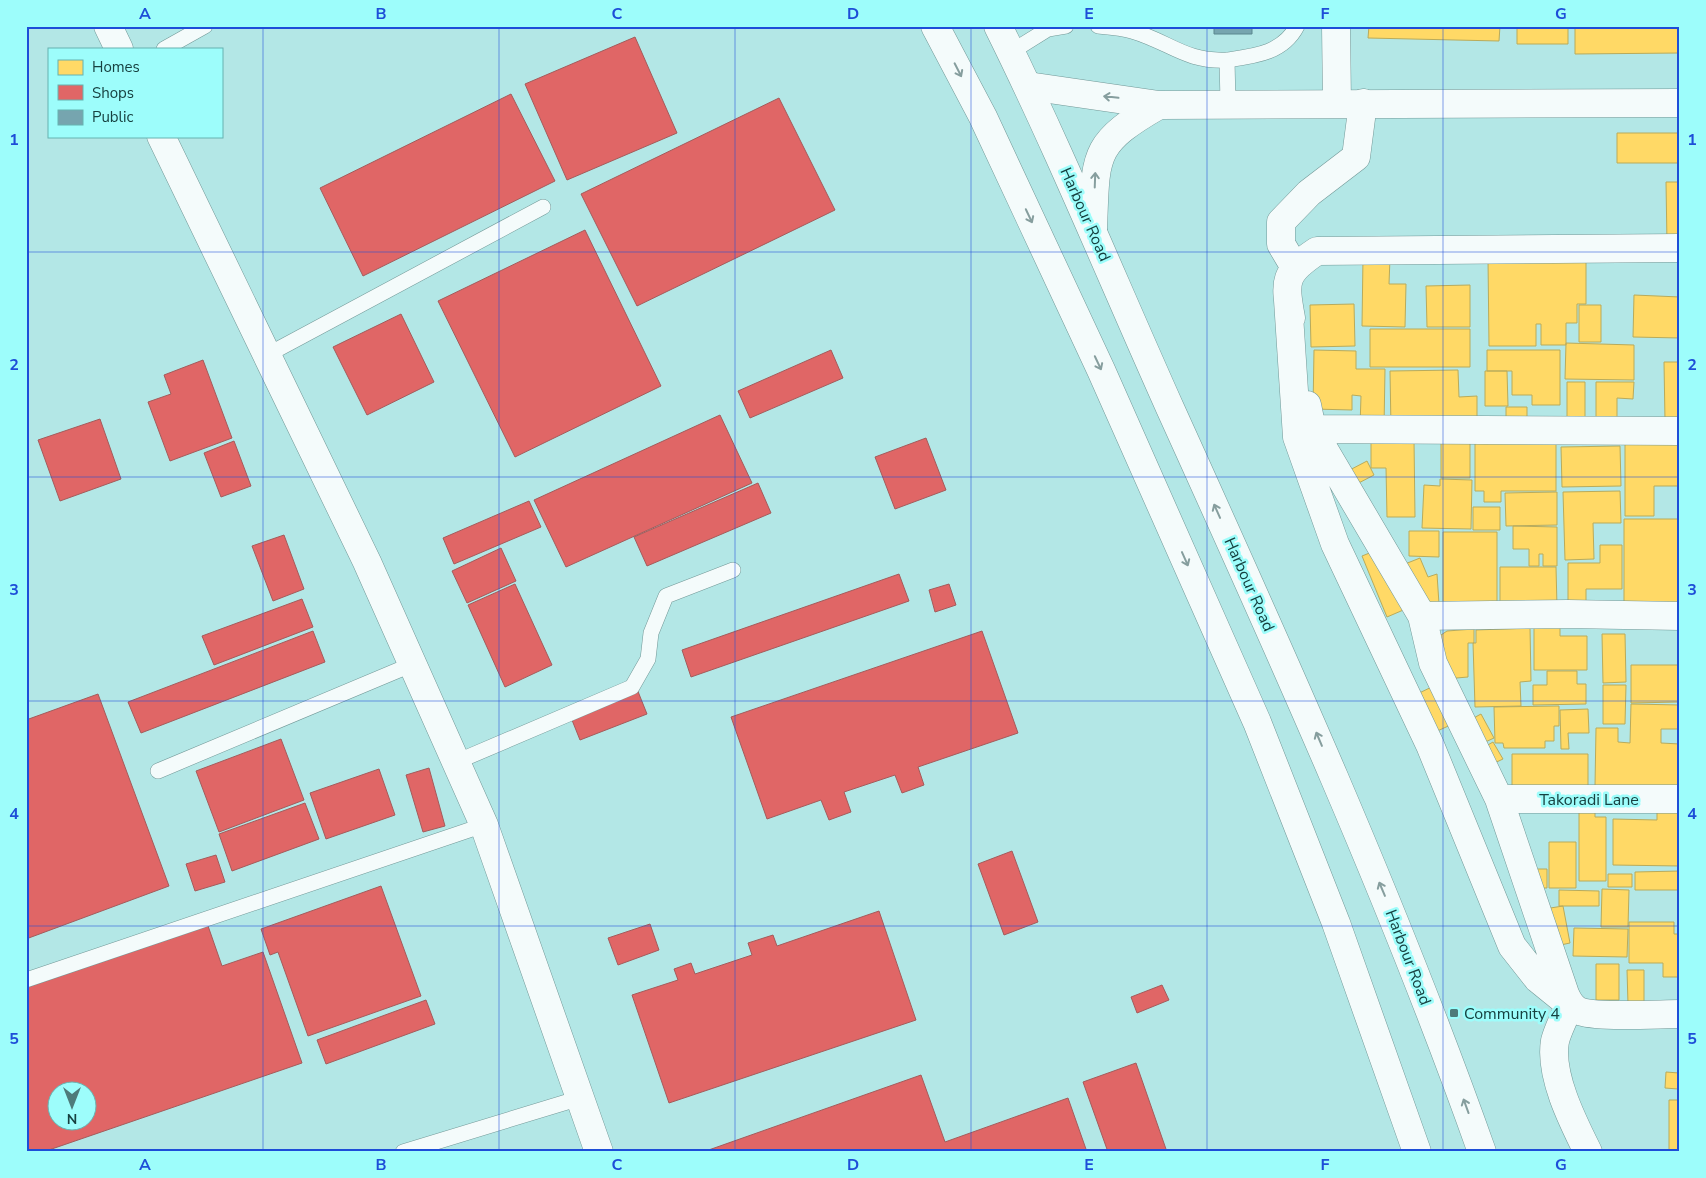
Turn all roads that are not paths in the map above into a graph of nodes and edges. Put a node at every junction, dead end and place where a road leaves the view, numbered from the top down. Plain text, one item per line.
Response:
1 (108, 26) edge
2 (205, 26) edge
3 (936, 26) edge
4 (998, 26) edge
5 (1066, 26) edge
6 (1098, 26) edge
7 (1297, 26) edge
8 (1336, 26) edge
9 (119, 48) edge
10 (166, 48) edge
11 (1011, 52) junction
12 (1227, 60) junction
13 (1028, 86) junction
14 (1228, 103) junction
15 (1350, 103) junction
16 (1680, 103) edge
17 (1159, 105) junction
18 (163, 138) edge
19 (543, 207) dead end
20 (1093, 229) junction
21 (1680, 248) edge
22 (1294, 266) junction
23 (1288, 300) junction
24 (267, 355) junction
25 (1312, 428) junction
26 (1680, 431) edge
27 (733, 570) dead end
28 (1422, 616) junction
29 (1680, 616) edge
30 (412, 664) junction
31 (456, 762) junction
32 (158, 771) dead end
33 (1499, 799) junction
34 (1680, 799) edge
35 (484, 825) junction
36 (26, 980) edge
37 (1570, 1005) junction
38 (1680, 1014) edge
39 (580, 1098) junction
40 (403, 1152) edge
41 (599, 1152) edge
42 (1418, 1152) edge
43 (1482, 1152) edge
44 (1588, 1152) edge

1 - 9 main road
2 - 10 lane
3 -> 42 main road
4 - 11 main road, Harbour Road
5 - 11 lane
6 - 12 lane
7 - 12 lane
8 - 15 main road
11 - 13 main road, Harbour Road
12 - 14 lane
17 -> 13 main road
13 - 20 main road, Harbour Road
14 - 15 main road
14 - 17 main road
15 - 16 main road
15 - 22 main road
20 -> 17 main road
18 - 24 main road
19 - 24 lane
43 -> 20 main road, Harbour Road
21 - 22 main road
22 - 23 main road
23 - 25 main road
23 - 37 main road
24 - 30 main road
25 - 26 main road
25 - 28 main road
27 - 31 lane
28 - 29 main road
28 - 33 main road
30 - 31 main road
30 - 32 lane
31 - 35 main road
33 - 34 main road, Takoradi Lane
33 - 37 main road
35 - 36 lane
35 - 39 main road
37 - 38 main road
37 - 44 main road
39 - 40 lane
39 - 41 main road

